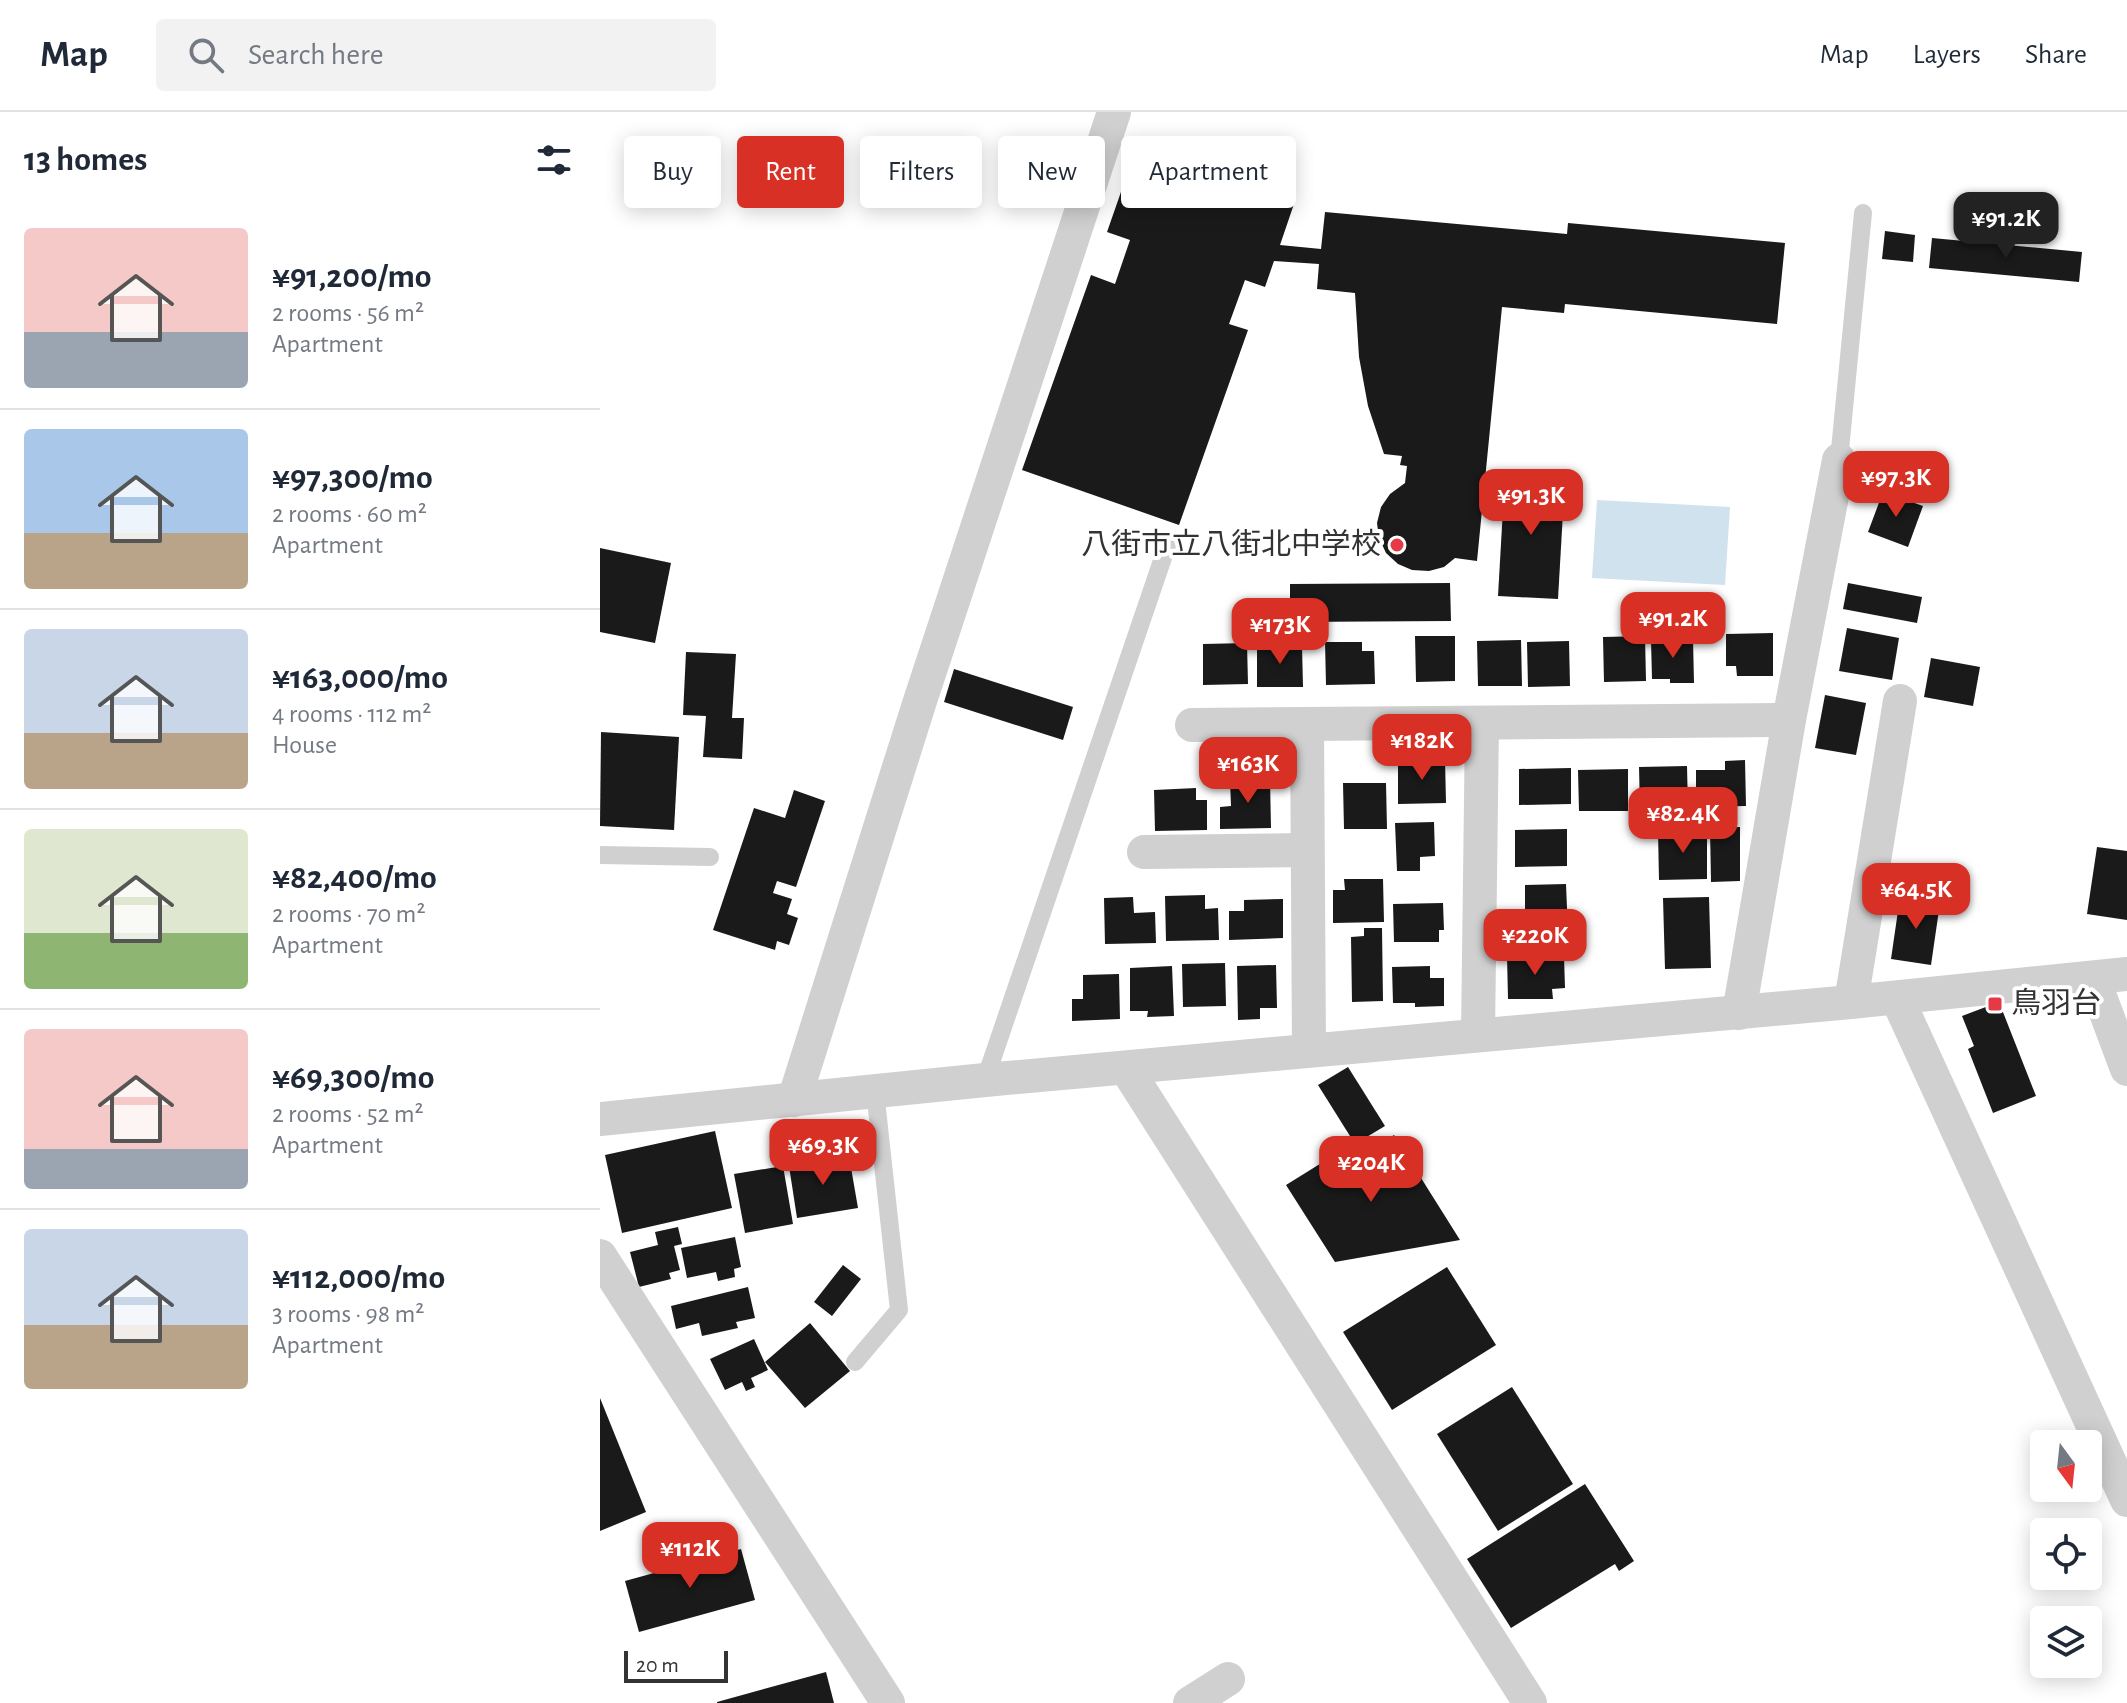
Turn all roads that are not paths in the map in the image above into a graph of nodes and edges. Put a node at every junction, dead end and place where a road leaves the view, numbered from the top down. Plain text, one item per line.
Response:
1 (1114, 112) edge
2 (1863, 213) dead end
3 (1839, 460) joint
4 (1167, 546) dead end
5 (1900, 701) dead end
6 (1789, 720) junction
7 (1482, 723) junction
8 (1307, 724) junction
9 (1192, 725) dead end
10 (1307, 850) junction
11 (1144, 852) dead end
12 (600, 855) edge
13 (710, 857) dead end
14 (2127, 974) edge
15 (2093, 978) junction
16 (1897, 998) junction
17 (1851, 1002) junction
18 (1739, 1013) junction
19 (1478, 1034) junction
20 (1309, 1050) junction
21 (1126, 1068) junction
22 (2127, 1069) edge
23 (985, 1080) junction
24 (875, 1091) junction
25 (794, 1100) junction
26 (600, 1119) edge
27 (600, 1256) edge
28 (855, 1362) dead end
29 (2118, 1458) edge
30 (2127, 1500) edge
31 (1228, 1679) dead end
32 (888, 1703) edge
33 (1190, 1703) edge
34 (1530, 1703) edge

1 - 25 street
2 - 3 lane
3 - 6 street
4 - 23 lane
5 - 17 street
6 - 7 street
6 - 18 street
7 - 8 street
7 - 19 street
8 - 9 street
8 - 10 street
10 - 11 street
10 - 20 street
12 - 13 lane
14 - 15 street
15 - 16 street
15 - 22 street
16 - 17 street
16 - 29 street
17 - 18 street
18 - 19 street
19 - 20 street
20 - 21 street
21 - 23 street
21 - 34 street
23 - 24 street
24 - 25 street
24 - 28 lane
25 - 26 street
27 - 32 street
29 - 30 street
31 - 33 street

